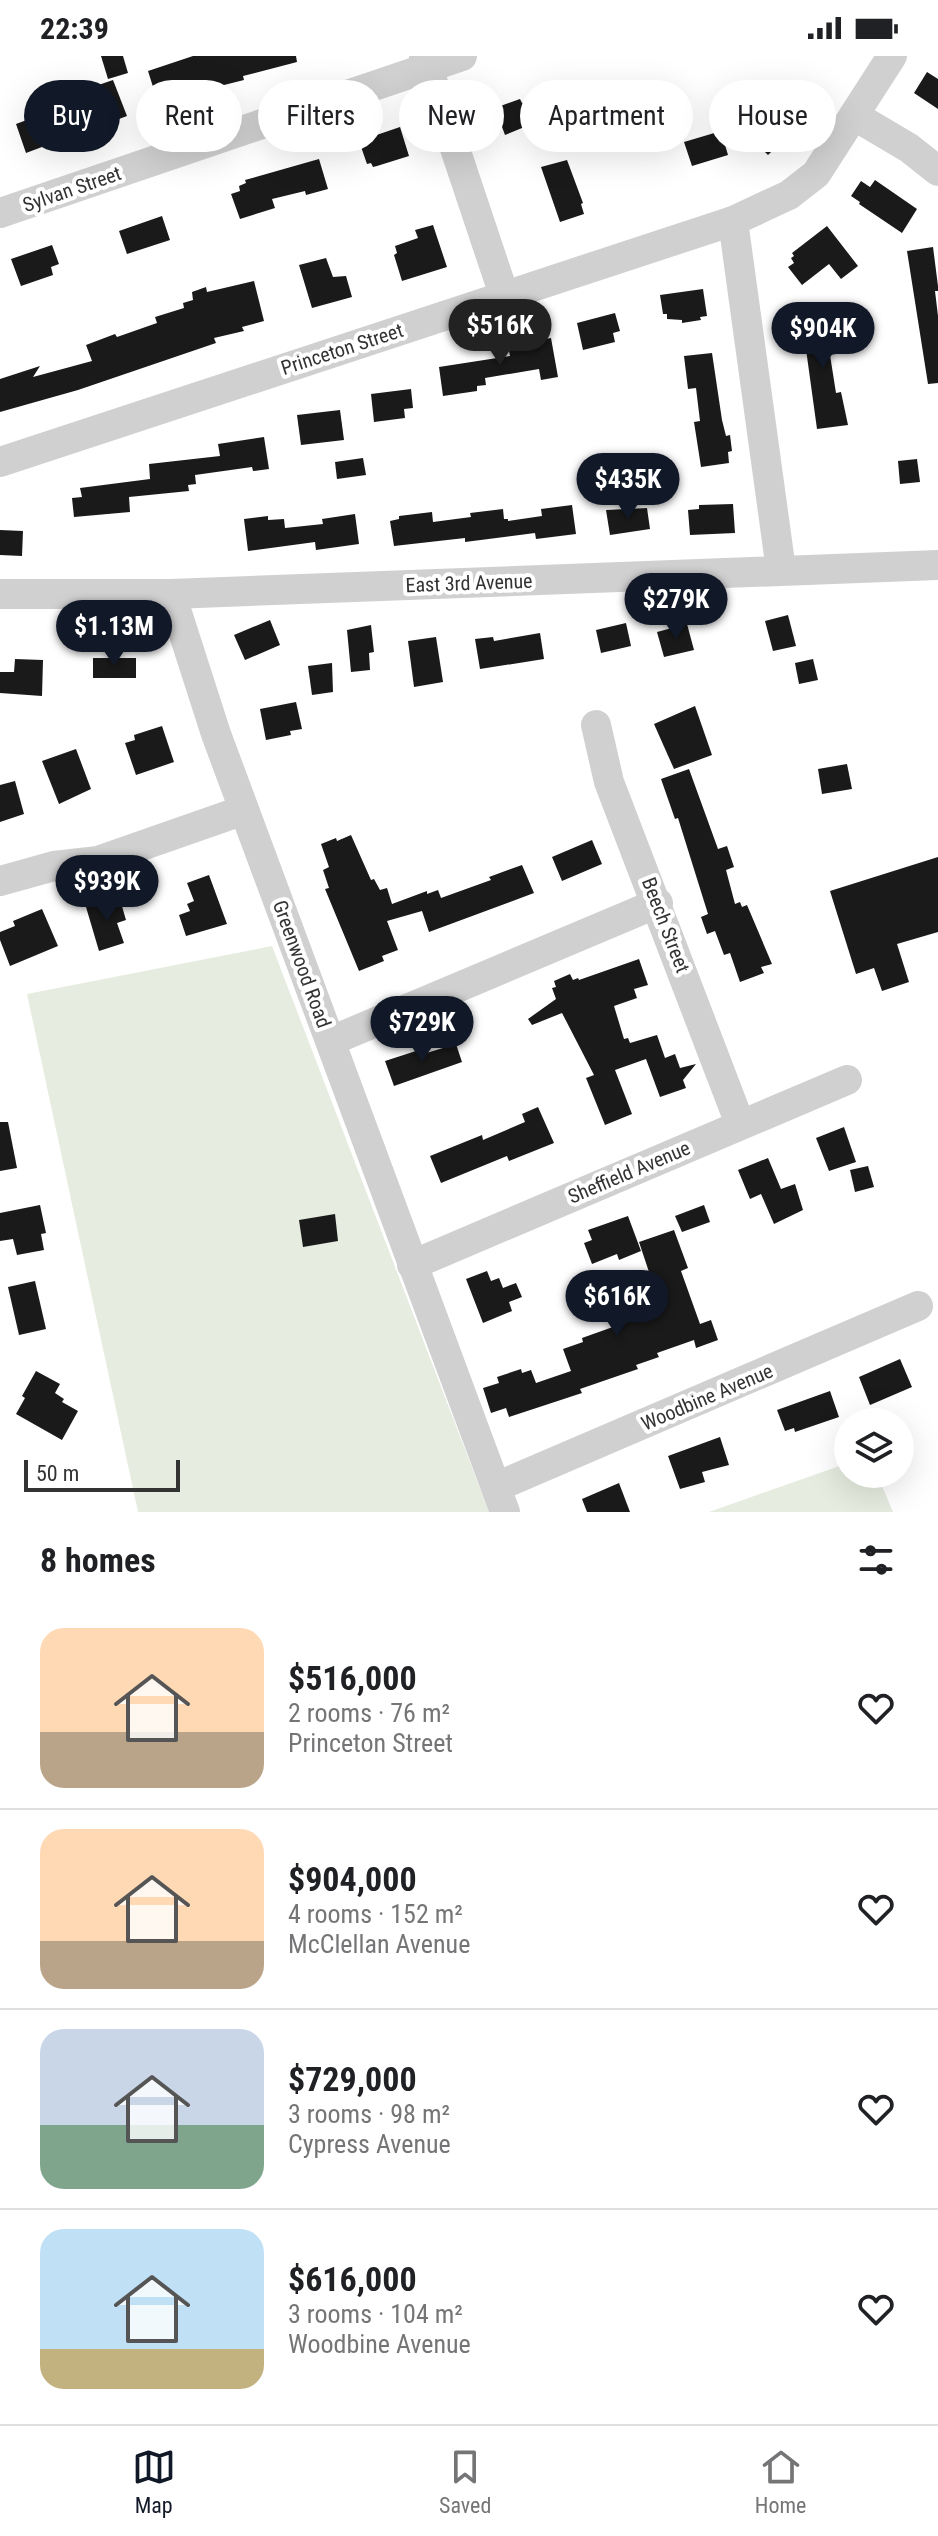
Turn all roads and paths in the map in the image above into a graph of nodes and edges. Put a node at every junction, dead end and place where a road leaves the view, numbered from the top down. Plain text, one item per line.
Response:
1 (462, 56) edge
2 (892, 56) edge
3 (426, 62) edge
4 (855, 116) junction
5 (938, 171) edge
6 (0, 213) edge
7 (733, 221) junction
8 (504, 295) junction
9 (0, 462) edge
10 (938, 565) edge
11 (781, 570) junction
12 (0, 594) edge
13 (171, 594) junction
14 (596, 725) dead end
15 (244, 810) junction
16 (0, 881) edge
17 (658, 903) junction
18 (331, 1041) junction
19 (847, 1080) dead end
20 (740, 1124) junction
21 (412, 1265) junction
22 (918, 1306) dead end
23 (501, 1500) edge

1 - 3 street, Sylvan Street
2 - 4 street, Princeton Street
3 - 6 street, Sylvan Street
3 - 8 street
4 - 5 street
4 - 7 street, Princeton Street
7 - 8 street, Princeton Street
7 - 11 street
8 - 9 street, Princeton Street
10 - 11 street, East 3rd Avenue
11 - 13 street, East 3rd Avenue
12 - 13 street, East 3rd Avenue
13 - 15 street, Greenwood Road
14 - 17 street, Beech Street
15 - 16 street
15 - 18 street, Greenwood Road
17 - 18 street
17 - 20 street, Beech Street
18 - 21 street, Greenwood Road
19 - 20 street, Sheffield Avenue
20 - 21 street, Sheffield Avenue
21 - 23 street, Greenwood Road
22 - 23 street, Woodbine Avenue

